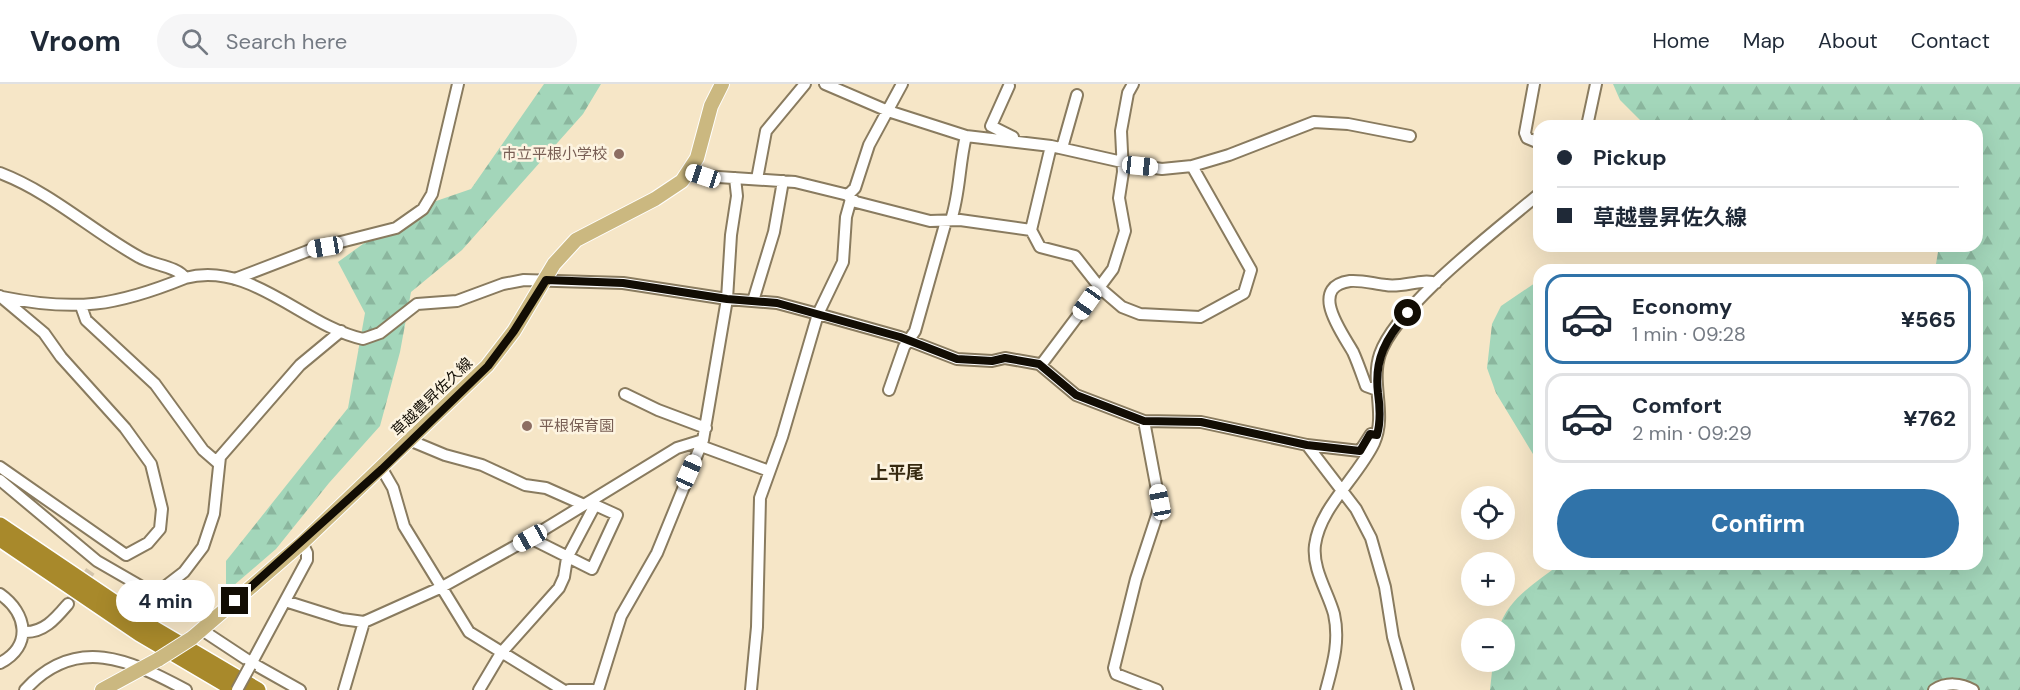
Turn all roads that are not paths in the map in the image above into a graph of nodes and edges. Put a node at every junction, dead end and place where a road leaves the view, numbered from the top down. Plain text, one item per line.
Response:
1 (458, 84) edge
2 (722, 84) edge
3 (805, 84) edge
4 (825, 84) edge
5 (902, 84) edge
6 (1133, 84) edge
7 (1534, 84) edge
8 (1596, 84) edge
9 (1009, 86) dead end
10 (1077, 95) dead end
11 (888, 111) junction
12 (1588, 120) edge
13 (966, 136) junction
14 (1410, 136) dead end
15 (1533, 140) edge
16 (1016, 141) junction
17 (1056, 147) junction
18 (1123, 162) junction
19 (1192, 166) junction
20 (0, 172) edge
21 (690, 172) junction
22 (735, 178) junction
23 (757, 179) junction
24 (783, 181) junction
25 (849, 197) junction
26 (1533, 199) edge
27 (948, 221) junction
28 (1031, 230) junction
29 (185, 278) junction
30 (235, 279) junction
31 (546, 280) junction
32 (1436, 283) junction
33 (1099, 286) junction
34 (1, 297) edge
35 (727, 299) junction
36 (753, 301) junction
37 (81, 306) junction
38 (818, 314) junction
39 (342, 331) junction
40 (908, 340) junction
41 (1041, 365) junction
42 (889, 390) dead end
43 (1377, 390) junction
44 (625, 394) dead end
45 (1144, 421) junction
46 (706, 428) junction
47 (1377, 435) junction
48 (409, 440) junction
49 (702, 443) junction
50 (1307, 445) junction
51 (218, 463) junction
52 (0, 467) edge
53 (382, 469) junction
54 (769, 471) junction
55 (0, 480) edge
56 (1342, 493) junction
57 (595, 501) junction
58 (582, 504) junction
59 (0, 525) edge
60 (530, 538) junction
61 (0, 539) edge
62 (302, 543) junction
63 (567, 558) junction
64 (442, 587) junction
65 (0, 594) edge
66 (285, 601) junction
67 (68, 604) tunnel mouth
68 (364, 622) junction
69 (24, 632) junction
70 (197, 634) junction
71 (501, 653) junction
72 (0, 663) edge
73 (251, 664) junction
74 (143, 667) junction
75 (25, 690) edge
76 (102, 690) edge
77 (186, 690) edge
78 (236, 690) edge
79 (258, 690) edge
80 (300, 690) edge
81 (344, 690) edge
82 (479, 690) edge
83 (563, 690) edge
84 (569, 690) edge
85 (593, 690) edge
86 (598, 690) edge
87 (751, 690) edge
88 (1157, 690) edge
89 (1326, 690) edge
90 (1408, 690) edge
91 (1934, 690) edge
92 (1973, 690) edge

1 - 30 street
2 - 21 main road, 草越豊昇佐久線
3 - 23 street
4 - 11 street
5 - 11 street
6 - 18 street
7 - 15 street
8 - 12 street
9 - 16 street
10 - 17 street
11 - 13 street
11 - 25 street
13 - 16 street
13 - 27 street
14 - 19 street
16 - 17 street
17 - 18 street
17 - 28 street
18 - 19 street
18 - 33 street
19 - 33 street
20 - 29 street
21 - 22 street
21 - 31 main road, 草越豊昇佐久線
22 - 23 street
22 - 35 street
23 - 24 street
24 - 25 street
24 - 36 street
25 - 27 street
25 - 38 street
26 - 32 street
27 - 28 street
27 - 40 street
28 - 33 street
29 - 30 street
29 - 37 street
30 - 39 street
31 - 35 street
31 - 39 street
31 - 48 main road, 草越豊昇佐久線
32 - 43 street
32 - 43 street
33 - 41 street
34 - 37 street
34 - 52 street
35 - 36 street
35 - 46 street
36 - 38 street
37 - 51 street
38 - 40 street
38 - 54 street
39 - 51 street
40 - 41 street
40 - 42 street
41 - 45 street
43 - 47 street
44 - 46 street
45 - 50 street
45 - 88 street
46 - 49 street
47 - 50 street
47 - 56 street
48 - 53 main road, 草越豊昇佐久線
48 - 58 street
49 - 54 street
49 - 57 street
49 - 86 street
50 - 56 street
51 - 55 street
53 - 62 main road, 草越豊昇佐久線
53 - 64 street
54 - 87 street
56 - 89 street
56 - 90 street
57 - 58 street
57 - 63 street
57 - 63 street
58 - 60 street
59 - 79 highway
60 - 63 street
60 - 64 street
61 - 78 highway
62 - 66 street
62 - 70 main road, 草越豊昇佐久線
63 - 71 street
64 - 68 street
64 - 71 street
65 - 69 street
66 - 68 street
66 - 73 street
67 - 69 street
68 - 81 street
69 - 72 street
70 - 73 street
70 - 74 main road, 草越豊昇佐久線, bridge
71 - 82 street
71 - 83 street
73 - 78 street, bridge
73 - 80 street
74 - 75 street
74 - 76 main road, 草越豊昇佐久線
74 - 77 street
84 - 85 street
91 - 92 street

